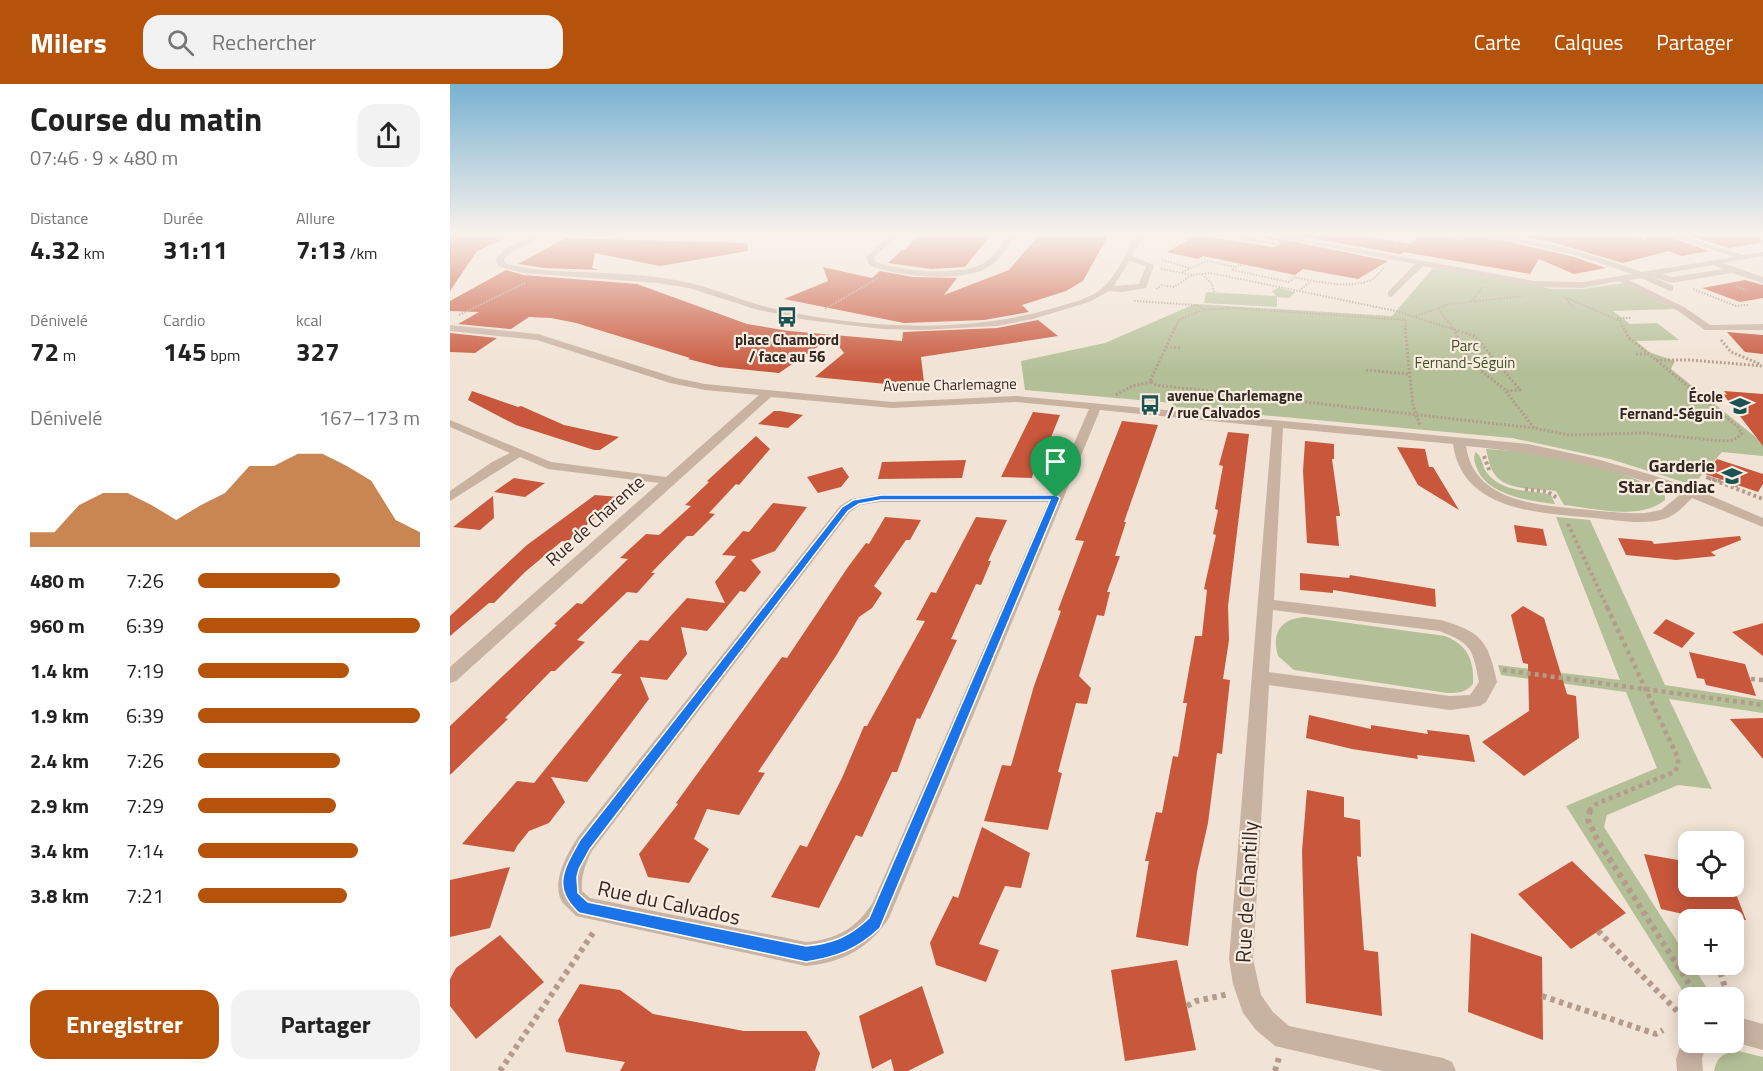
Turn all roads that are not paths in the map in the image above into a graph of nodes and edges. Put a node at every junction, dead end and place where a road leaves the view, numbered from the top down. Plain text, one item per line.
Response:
1 (647, 280) edge
2 (1112, 280) edge
3 (1145, 280) edge
4 (1404, 280) edge
5 (1520, 280) edge
6 (1614, 280) edge
7 (1623, 280) edge
8 (1652, 280) edge
9 (1651, 285) dead end
10 (1107, 288) junction
11 (1391, 294) dead end
12 (1763, 327) edge
13 (450, 328) edge
14 (767, 393) junction
15 (1096, 406) junction
16 (450, 423) edge
17 (1278, 423) junction
18 (1459, 440) junction
19 (519, 453) junction
20 (669, 481) junction
21 (1690, 492) junction
22 (450, 497) edge
23 (1056, 498) junction
24 (1763, 524) edge
25 (1265, 604) junction
26 (450, 677) edge
27 (1260, 677) junction
28 (1744, 1032) edge
29 (1763, 1037) edge
30 (1691, 1053) edge
31 (1443, 1071) edge
32 (1690, 1071) edge

1 - 10 street
2 - 10 street
3 - 10 street
4 - 11 street
5 - 6 street
7 - 12 street
8 - 9 street
13 - 14 street, Avenue Charlemagne
14 - 15 street, Avenue Charlemagne
14 - 20 street, Rue de Charente
15 - 17 street, Avenue Charlemagne
15 - 23 street, Rue du Calvados
16 - 19 street
17 - 18 street, Avenue Charlemagne
17 - 25 street, Rue de Chantilly
18 - 21 street, Avenue Charlemagne
18 - 21 street
19 - 20 street
19 - 22 street
20 - 26 street, Rue de Charente
21 - 24 street, Avenue Charlemagne
23 - 23 street, Rue du Calvados
25 - 27 street, Rue de Chantilly
25 - 27 street
27 - 31 street, Rue de Chantilly
28 - 29 street
30 - 32 street

